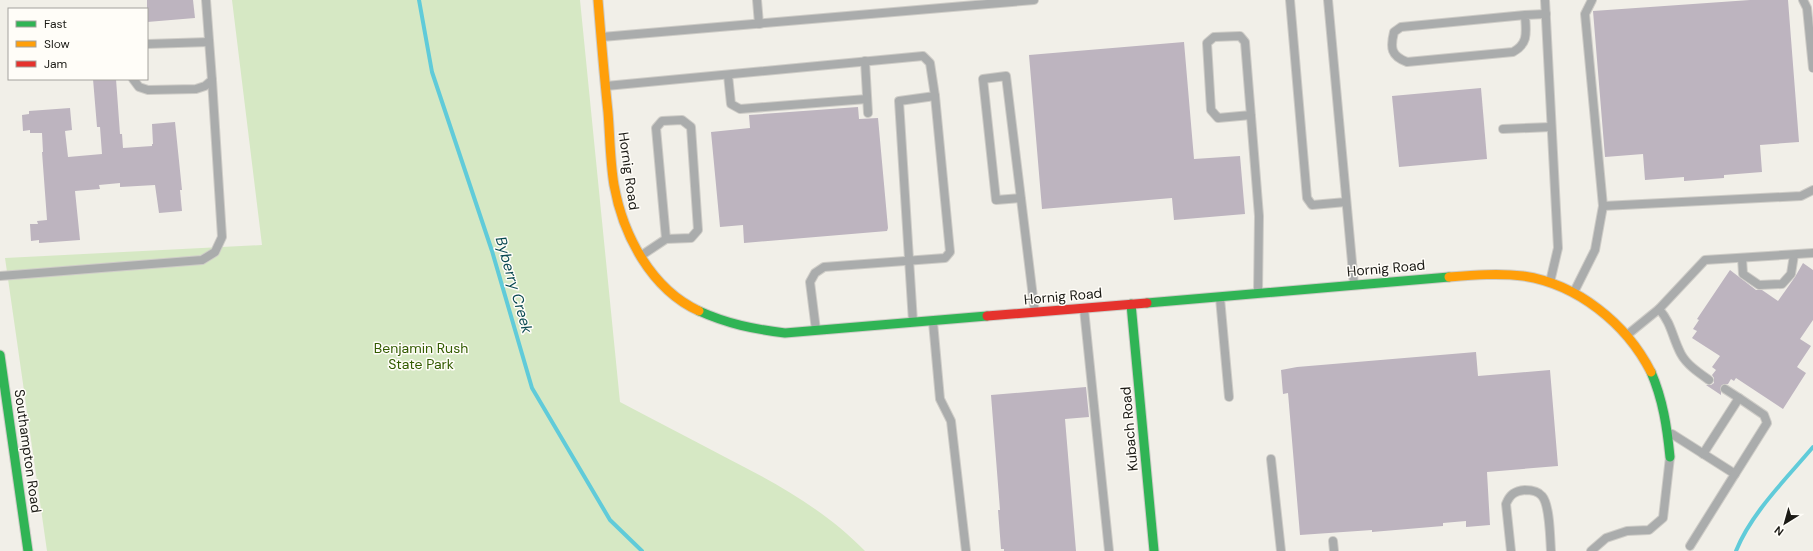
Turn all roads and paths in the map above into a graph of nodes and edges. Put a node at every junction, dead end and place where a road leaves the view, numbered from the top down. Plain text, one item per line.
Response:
1 (206, 0) edge
2 (598, 0) edge
3 (757, 0) edge
4 (1034, 0) edge
5 (1290, 0) edge
6 (1328, 0) edge
7 (1545, 0) edge
8 (1592, 0) edge
9 (1803, 0) edge
10 (1546, 14) junction
11 (1525, 15) junction
12 (759, 24) junction
13 (601, 38) junction
14 (209, 42) junction
15 (148, 44) edge
16 (865, 61) junction
17 (1813, 68) edge
18 (728, 75) junction
19 (134, 80) edge
20 (212, 80) junction
21 (605, 86) junction
22 (935, 96) junction
23 (867, 99) junction
24 (868, 113) dead end
25 (1251, 115) junction
26 (1551, 127) junction
27 (1503, 129) dead end
28 (1813, 190) edge
29 (1021, 198) junction
30 (1346, 202) junction
31 (1603, 206) junction
32 (666, 239) junction
33 (1813, 253) edge
34 (1794, 255) junction
35 (640, 257) junction
36 (1742, 258) junction
37 (909, 260) junction
38 (0, 276) edge
39 (1550, 283) junction
40 (1354, 285) junction
41 (1574, 292) junction
42 (1258, 294) junction
43 (1220, 297) junction
44 (1131, 304) junction
45 (1084, 308) junction
46 (1659, 308) junction
47 (1035, 313) junction
48 (932, 321) junction
49 (913, 323) junction
50 (816, 331) junction
51 (1627, 335) junction
52 (0, 355) edge
53 (1709, 380) dead end
54 (1724, 389) dead end
55 (1229, 397) dead end
56 (1739, 398) junction
57 (1668, 431) junction
58 (1703, 454) junction
59 (1670, 457) joint
60 (1271, 459) dead end
61 (1735, 474) junction
62 (1333, 541) dead end
63 (1690, 546) dead end
64 (28, 551) edge
65 (966, 551) edge
66 (1109, 551) edge
67 (1154, 551) edge
68 (1281, 551) edge
69 (1334, 551) edge
70 (1511, 551) edge
71 (1551, 551) edge
72 (1591, 551) edge

1 - 14 lane
2 - 13 street, Hornig Road
3 - 12 lane
4 - 12 lane
5 - 30 lane
6 - 30 lane
7 - 10 lane
8 - 31 lane
9 - 17 lane
10 - 11 lane
10 - 26 lane
11 - 11 lane
12 - 13 lane
13 - 21 street, Hornig Road
14 - 15 lane
14 - 20 lane
16 - 18 lane
16 - 22 lane
16 - 23 lane
18 - 21 lane
18 - 23 lane
19 - 20 lane
20 - 38 lane
21 - 35 street, Hornig Road
22 - 37 lane
22 - 37 lane
23 - 24 lane
25 - 25 lane
25 - 42 lane
26 - 27 lane
26 - 39 lane
28 - 31 lane
29 - 29 lane
29 - 47 lane
30 - 40 lane
31 - 41 lane
32 - 32 lane
32 - 35 lane
33 - 34 lane
34 - 36 lane
34 - 36 lane
35 - 50 street, Hornig Road
36 - 46 lane
37 - 49 lane
37 - 50 lane
39 - 40 street, Hornig Road
39 - 41 street, Hornig Road
40 - 42 street, Hornig Road
41 - 51 street, Hornig Road
42 - 43 street, Hornig Road
43 - 44 street, Hornig Road
43 - 55 lane
44 - 45 street, Hornig Road
44 - 67 street, Kubach Road
45 - 47 street, Hornig Road
45 - 66 lane
46 - 51 lane
46 - 53 lane
47 - 48 street, Hornig Road
48 - 49 street, Hornig Road
48 - 65 lane
49 - 50 street, Hornig Road
51 - 57 street, Hornig Road
52 - 64 street, Southampton Road
54 - 56 lane
56 - 58 lane
56 - 61 lane
57 - 58 lane
57 - 59 street, Hornig Road
58 - 61 lane
59 - 72 lane
60 - 68 lane
61 - 63 lane
62 - 69 lane
70 - 71 lane

